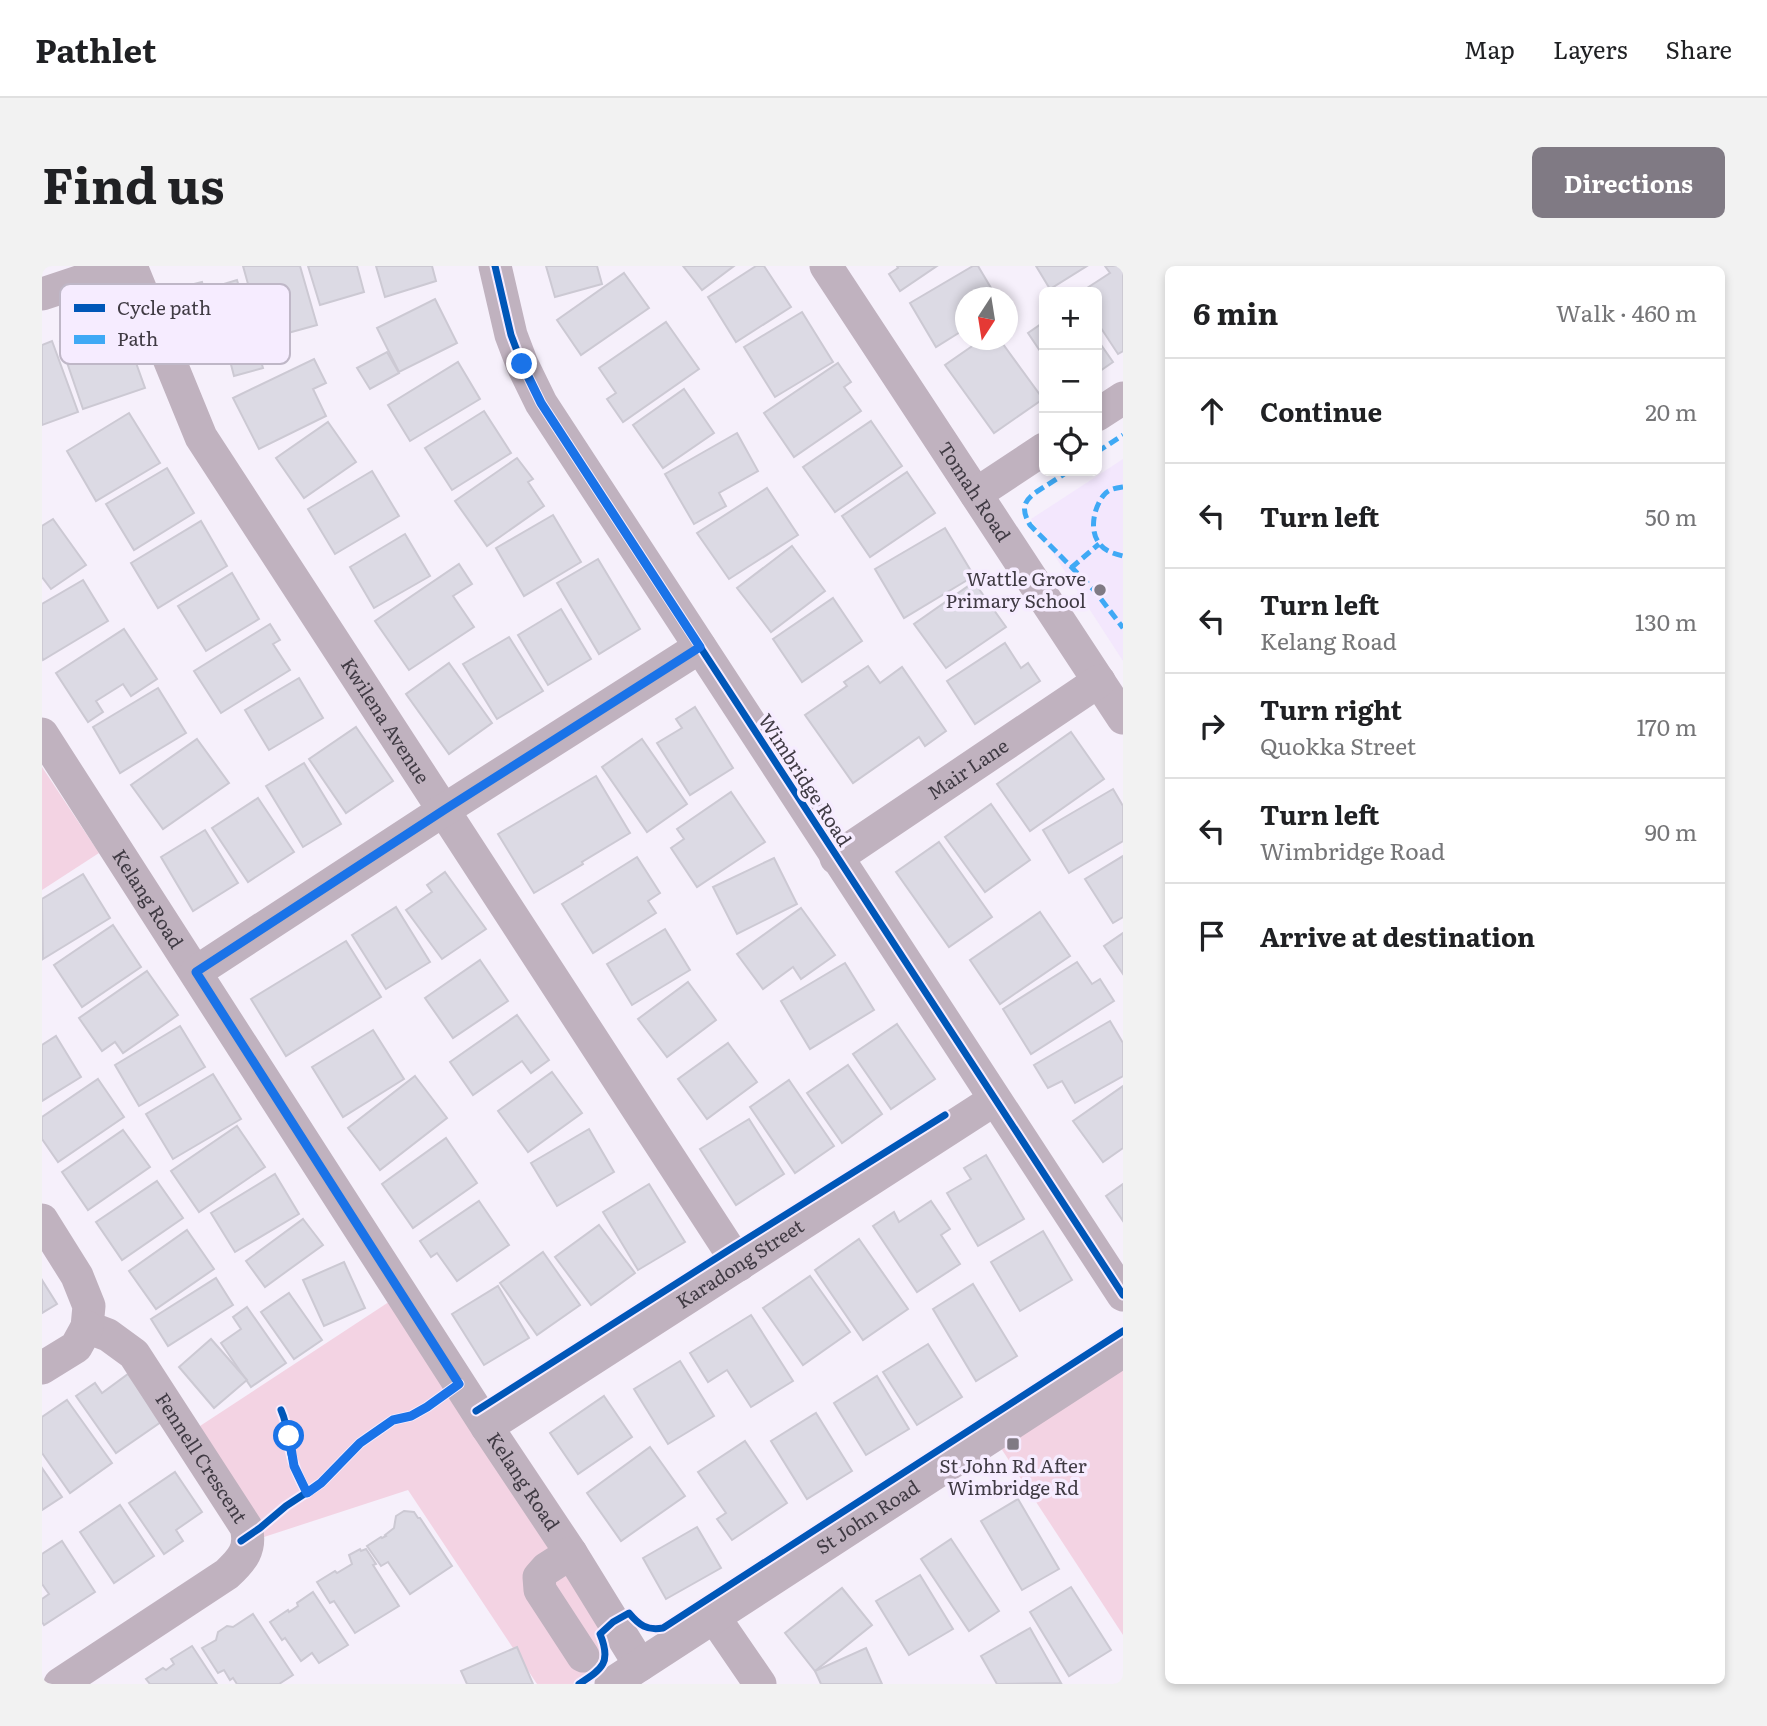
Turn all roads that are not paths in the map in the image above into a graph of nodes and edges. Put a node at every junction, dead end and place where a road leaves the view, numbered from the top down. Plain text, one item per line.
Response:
1 (129, 266) edge
2 (495, 266) edge
3 (826, 266) edge
4 (75, 284) edge
5 (137, 284) edge
6 (60, 289) edge
7 (42, 295) edge
8 (170, 364) edge
9 (1123, 398) edge
10 (1100, 413) edge
11 (1039, 452) edge
12 (976, 494) junction
13 (700, 647) junction
14 (1099, 681) junction
15 (1123, 718) edge
16 (42, 734) edge
17 (444, 810) junction
18 (836, 858) junction
19 (196, 972) junction
20 (994, 1100) junction
21 (42, 1220) edge
22 (739, 1265) junction
23 (1123, 1295) edge
24 (88, 1327) junction
25 (1123, 1351) edge
26 (42, 1368) edge
27 (486, 1427) junction
28 (571, 1553) junction
29 (714, 1617) junction
30 (583, 1656) dead end
31 (640, 1665) junction
32 (62, 1684) edge
33 (611, 1684) edge
34 (760, 1684) edge

1 - 4 street
1 - 5 street, Kwilena Avenue
2 - 13 street, Wimbridge Road
3 - 12 street, Tomah Road
6 - 7 street
8 - 17 street, Kwilena Avenue
9 - 10 street
11 - 12 street
12 - 14 street, Tomah Road
13 - 17 street
13 - 18 street, Wimbridge Road
14 - 15 street, Tomah Road
14 - 18 street, Mair Lane
16 - 19 street, Kelang Road
17 - 19 street
17 - 22 street, Kwilena Avenue
18 - 20 street, Wimbridge Road
19 - 27 street, Kelang Road
20 - 22 street, Karadong Street
20 - 23 street, Wimbridge Road
21 - 24 street
22 - 27 street, Karadong Street
24 - 26 street
24 - 32 street, Fennell Crescent
25 - 29 street, St John Road
27 - 28 street, Kelang Road
28 - 30 street
28 - 31 street, Kelang Road
29 - 31 street, St John Road
29 - 34 street
31 - 33 street, St John Road

